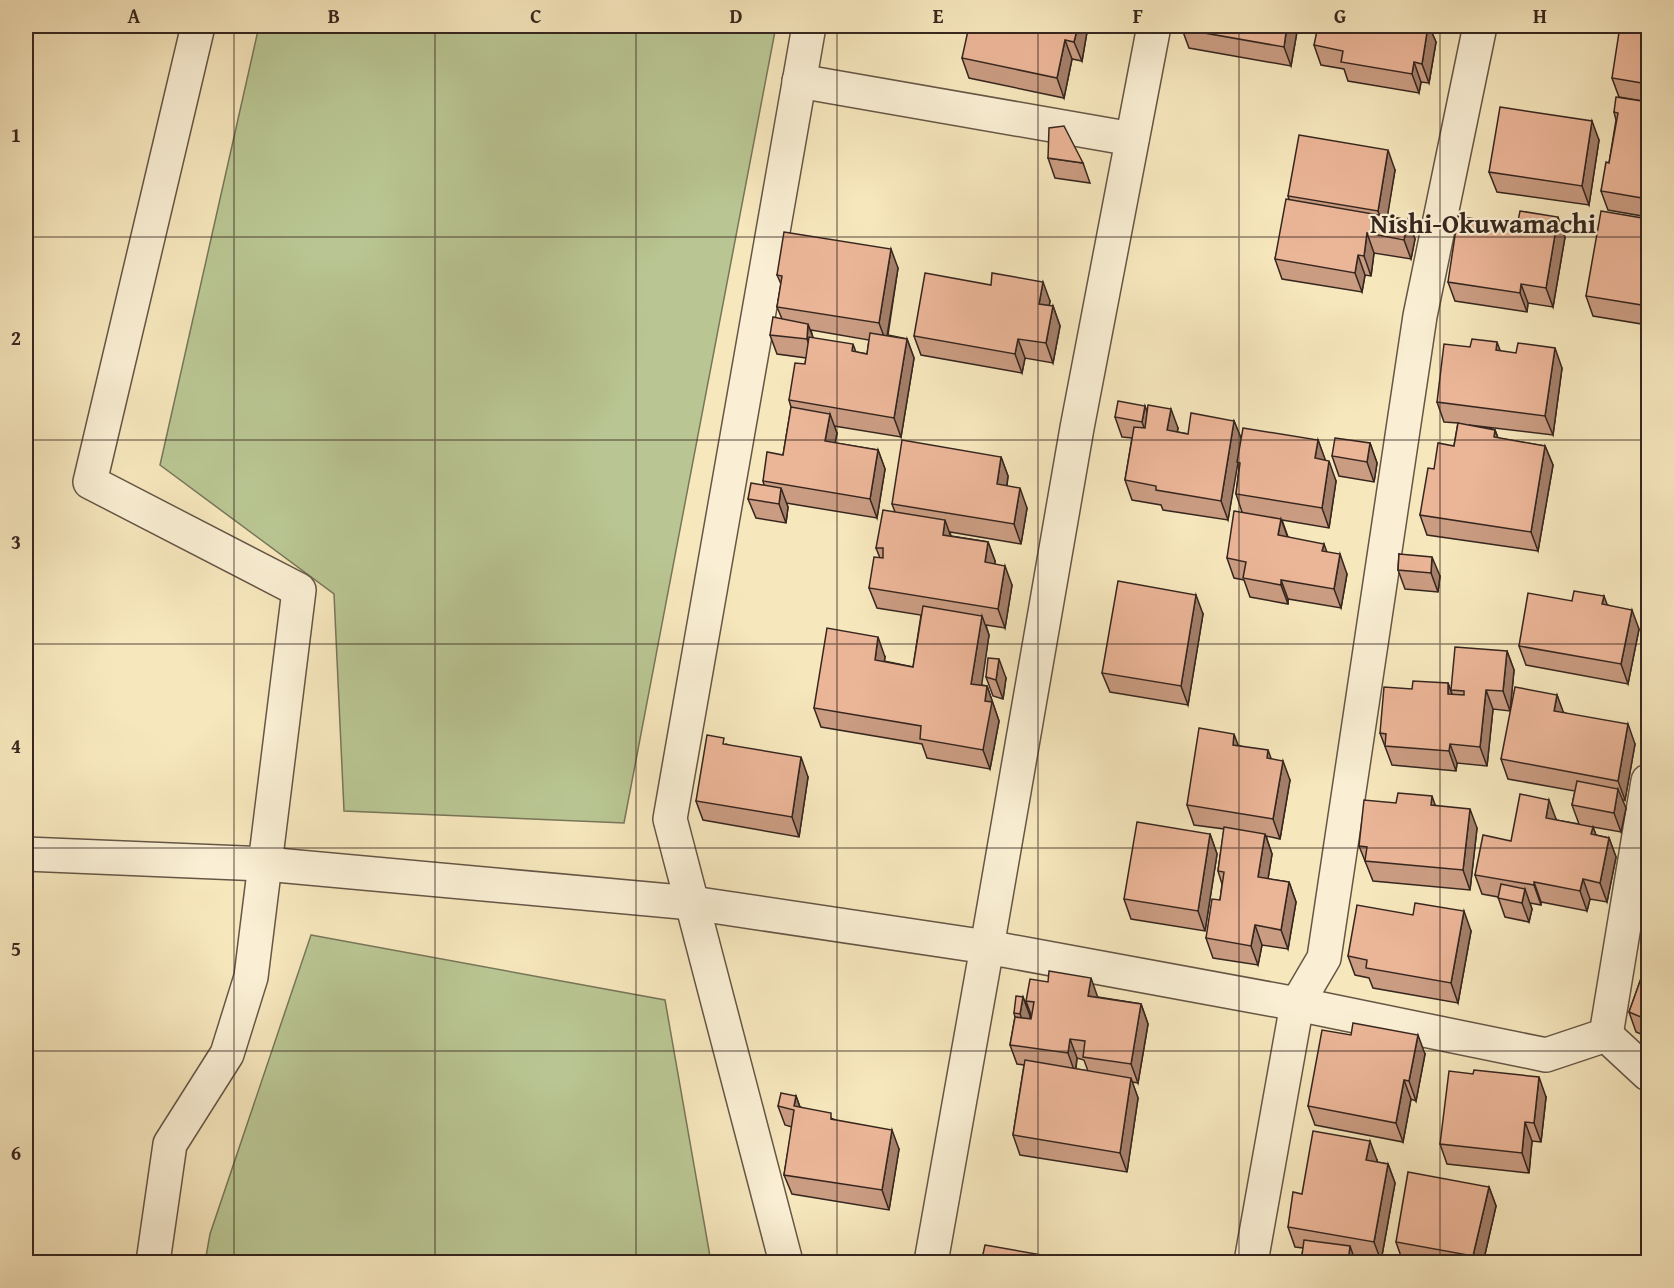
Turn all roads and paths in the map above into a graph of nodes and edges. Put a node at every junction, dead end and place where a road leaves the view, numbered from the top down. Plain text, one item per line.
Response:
1 (198, 26) edge
2 (809, 26) edge
3 (1154, 26) edge
4 (1480, 26) edge
5 (799, 81) junction
6 (1132, 139) junction
7 (1648, 781) edge
8 (26, 854) edge
9 (266, 864) junction
10 (692, 903) junction
11 (987, 947) junction
12 (1297, 1004) junction
13 (1606, 1035) junction
14 (1648, 1074) edge
15 (153, 1263) edge
16 (786, 1263) edge
17 (931, 1263) edge
18 (1251, 1263) edge

1 - 9 street
2 - 5 street
3 - 6 street
4 - 12 street
5 - 6 street
5 - 10 street
6 - 11 street
7 - 13 street
8 - 9 street
9 - 10 street
9 - 15 street
10 - 11 street
10 - 16 street
11 - 12 street
11 - 17 street
12 - 13 street
12 - 18 street
13 - 14 street

